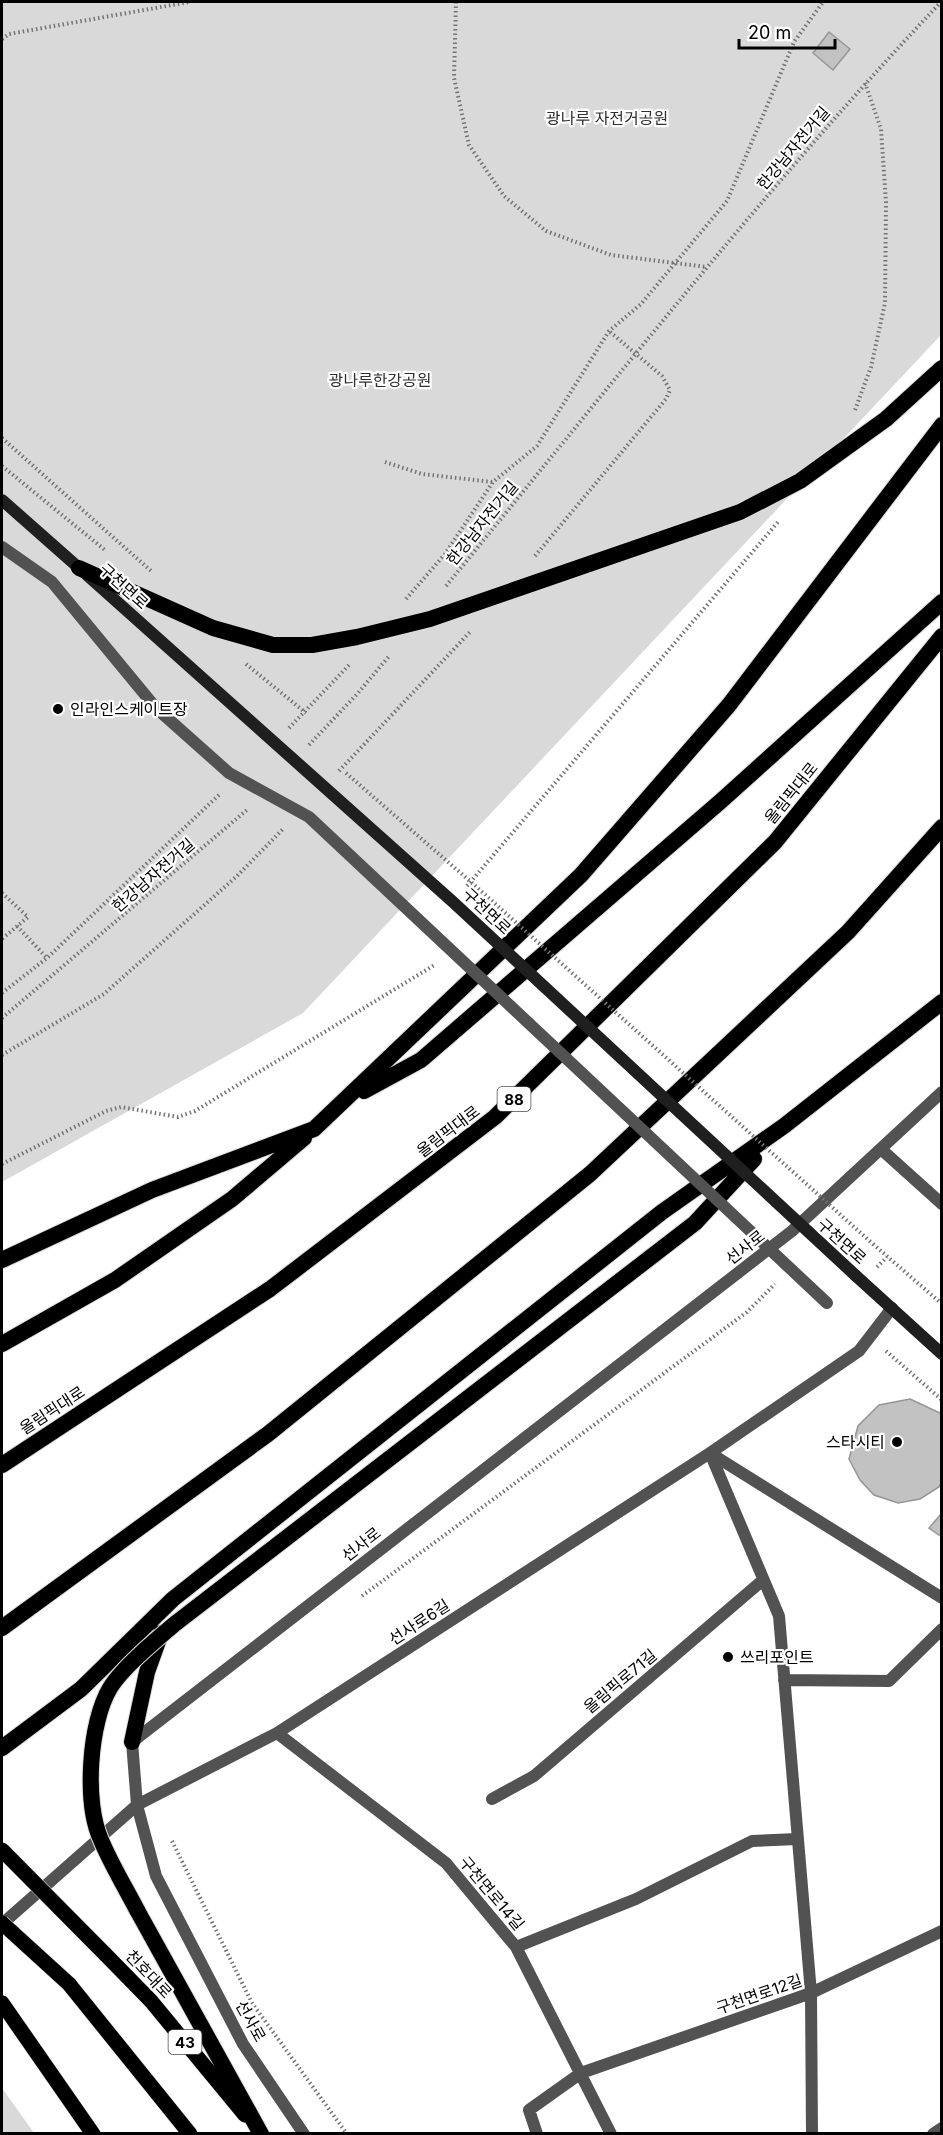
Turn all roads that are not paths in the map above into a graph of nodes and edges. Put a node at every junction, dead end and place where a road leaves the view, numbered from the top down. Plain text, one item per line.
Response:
1 (942, 368) edge
2 (942, 425) edge
3 (2, 500) edge
4 (2, 547) edge
5 (79, 568) junction
6 (942, 602) edge
7 (942, 636) edge
8 (942, 827) edge
9 (942, 1002) edge
10 (942, 1092) edge
11 (344, 1102) junction
12 (784, 1126) junction
13 (314, 1129) junction
14 (882, 1150) junction
15 (942, 1204) edge
16 (2, 1260) edge
17 (827, 1304) dead end
18 (892, 1308) junction
19 (2, 1344) edge
20 (942, 1354) edge
21 (710, 1453) junction
22 (2, 1465) edge
23 (764, 1580) junction
24 (942, 1598) edge
25 (173, 1599) junction
26 (2, 1628) edge
27 (942, 1629) edge
28 (784, 1680) junction
29 (277, 1733) junction
30 (132, 1742) junction
31 (2, 1748) edge
32 (492, 1799) dead end
33 (138, 1805) junction
34 (797, 1839) junction
35 (2, 1850) edge
36 (2, 1924) edge
37 (942, 1931) edge
38 (516, 1947) junction
39 (811, 1993) junction
40 (2, 2003) edge
41 (581, 2073) junction
42 (942, 2128) edge
43 (93, 2133) edge
44 (190, 2133) edge
45 (260, 2133) edge
46 (304, 2133) edge
47 (537, 2133) edge
48 (611, 2133) edge
49 (812, 2133) edge
50 (933, 2133) edge

1 - 5 highway, bridge
2 - 11 highway
3 - 5 main road, 구천면로
4 - 17 street, bridge
5 - 18 main road, 구천면로, bridge
6 - 11 highway
7 - 22 highway, 올림픽대로 / 88
8 - 26 highway
9 - 12 highway
10 - 14 street, 선사로
11 - 13 highway
12 - 25 highway
12 - 45 highway, bridge
13 - 16 highway
13 - 19 highway
14 - 15 street
14 - 30 street, 선사로
18 - 20 main road, 구천면로
18 - 21 street, 선사로6길
21 - 23 street
21 - 24 street
21 - 29 street, 선사로6길
23 - 28 street
23 - 32 street, 올림픽로71길
25 - 30 highway
25 - 31 highway
27 - 28 street
28 - 34 street
29 - 33 street, 선사로6길
29 - 38 street, 구천면로14길
30 - 33 street, 선사로
33 - 36 street, 선사로6길
33 - 46 street, 선사로
34 - 38 street
34 - 39 street
35 - 45 main road, 천호대로 / 43, bridge
36 - 44 main road, bridge
37 - 39 street, 구천면로12길
38 - 41 street, 구천면로14길
39 - 41 street, 구천면로12길
39 - 49 street
40 - 43 main road
41 - 47 street, 구천면로12길
41 - 48 street, 구천면로14길
42 - 50 street

